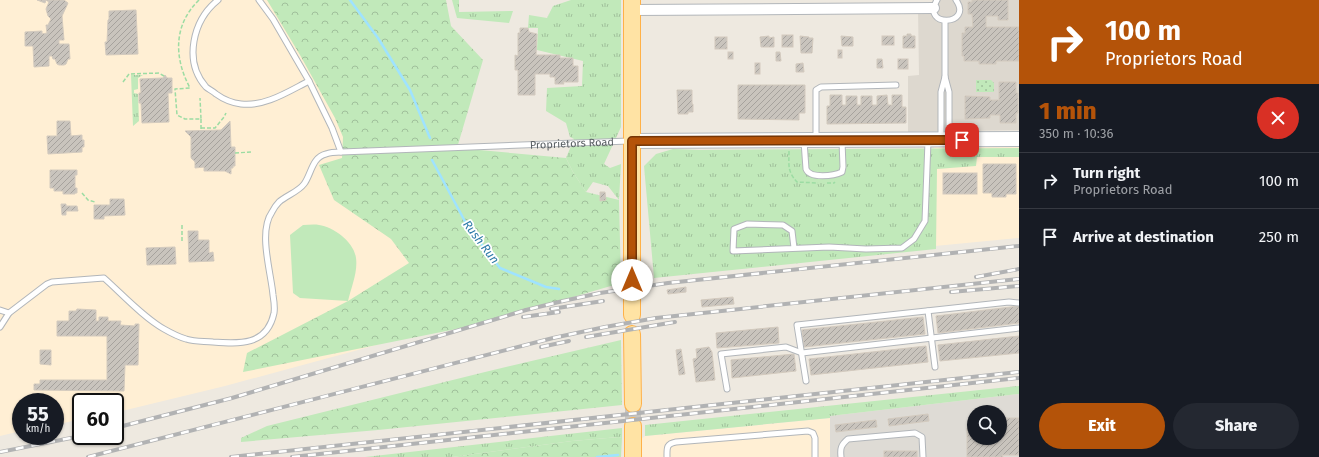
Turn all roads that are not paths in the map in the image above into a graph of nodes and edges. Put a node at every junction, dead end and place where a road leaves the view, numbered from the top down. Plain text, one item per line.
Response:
1 (218, 0) edge
2 (259, 0) edge
3 (956, 0) edge
4 (936, 4) edge
5 (632, 5) edge
6 (945, 21) junction
7 (945, 77) junction
8 (309, 81) junction
9 (896, 85) dead end
10 (1019, 139) edge
11 (810, 140) junction
12 (842, 140) junction
13 (939, 140) junction
14 (632, 141) junction
15 (341, 152) junction
16 (794, 248) junction
17 (632, 280) dead end
18 (632, 296) dead end
19 (1019, 303) edge
20 (0, 310) edge
21 (928, 311) junction
22 (9, 313) junction
23 (632, 315) dead end
24 (0, 327) edge
25 (1019, 328) edge
26 (632, 334) dead end
27 (931, 338) junction
28 (802, 353) junction
29 (935, 367) dead end
30 (806, 381) dead end
31 (726, 389) dead end
32 (633, 404) tunnel mouth
33 (633, 426) tunnel mouth
34 (633, 457) edge
35 (667, 457) edge
36 (815, 457) edge
37 (841, 457) edge
38 (923, 457) edge

1 - 8 lane
2 - 8 lane
3 - 6 lane
4 - 5 street
4 - 6 lane
5 - 14 main road
6 - 7 lane
7 - 13 lane
7 - 13 lane
8 - 15 lane
9 - 11 lane
10 - 13 street, Proprietors Road
11 - 12 street, Proprietors Road
11 - 12 lane
11 - 14 street, Proprietors Road
12 - 13 street, Proprietors Road
13 - 16 lane
14 - 15 lane, Proprietors Road
14 - 17 main road
15 - 22 lane, Proprietors Road
16 - 16 lane
18 - 23 main road
19 - 21 lane
20 - 22 lane
21 - 27 lane
21 - 28 lane
22 - 24 lane, Proprietors Road
25 - 27 lane
26 - 32 main road
27 - 28 lane
27 - 29 lane
28 - 30 lane
28 - 31 lane
33 - 34 main road
35 - 36 lane
37 - 38 lane

